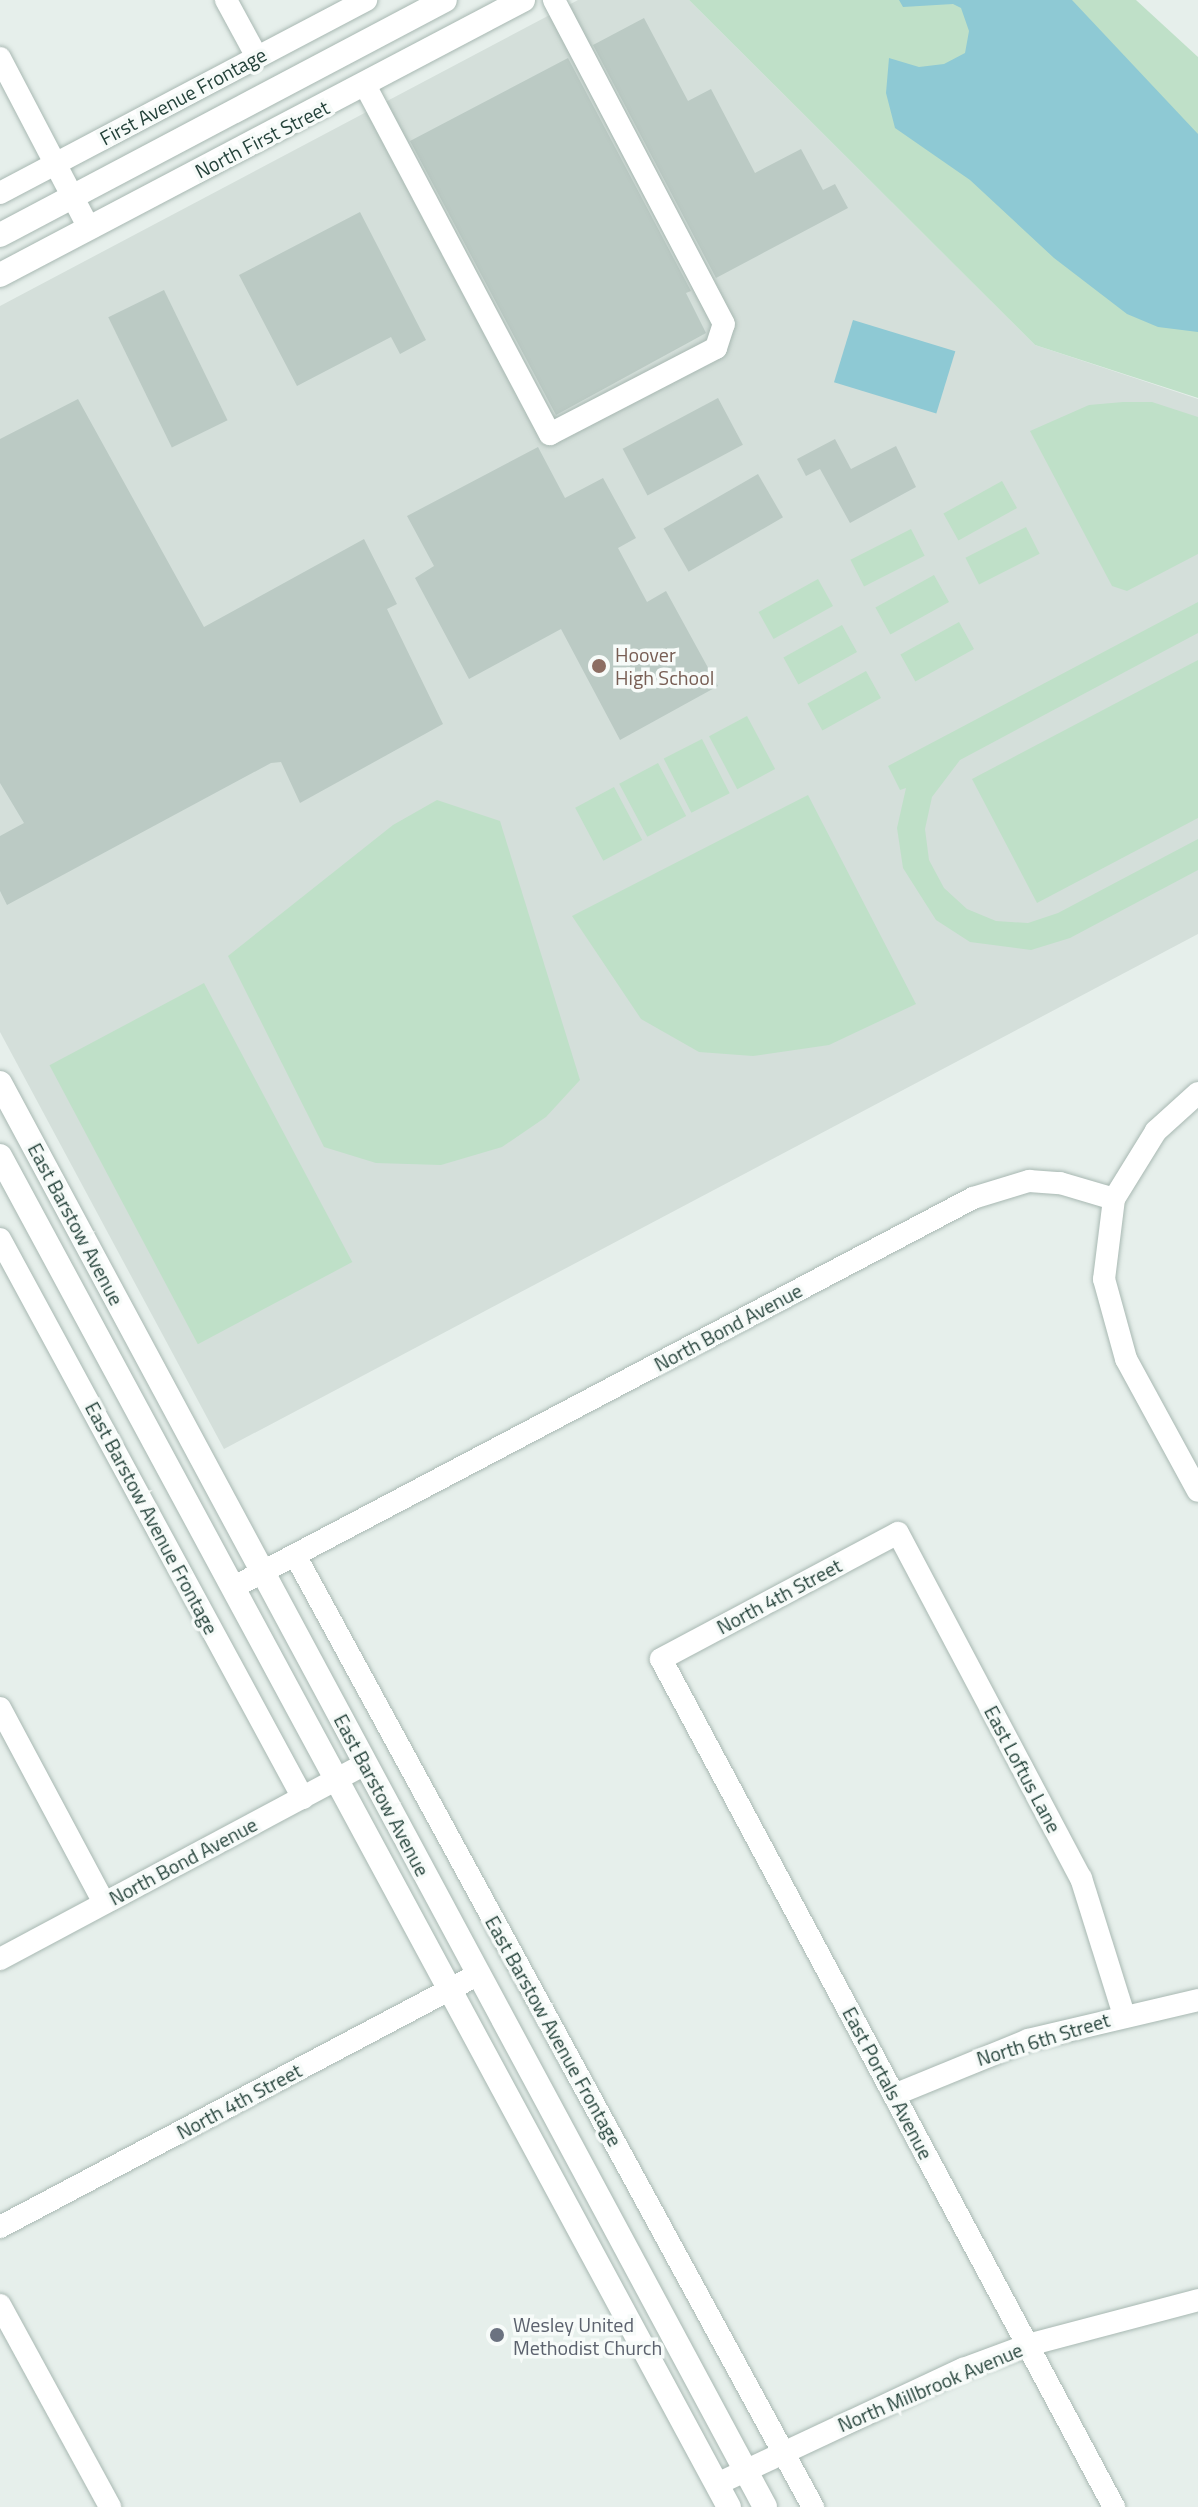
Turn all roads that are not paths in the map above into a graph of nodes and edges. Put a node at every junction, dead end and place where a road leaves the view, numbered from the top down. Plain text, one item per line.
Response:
1 (226, 0) edge
2 (366, 0) edge
3 (445, 0) edge
4 (523, 0) edge
5 (554, 0) edge
6 (257, 57) junction
7 (0, 58) edge
8 (331, 60) junction
9 (357, 89) junction
10 (56, 163) junction
11 (0, 193) edge
12 (74, 196) junction
13 (89, 228) junction
14 (0, 235) edge
15 (0, 275) edge
16 (0, 1083) edge
17 (1198, 1093) edge
18 (0, 1156) edge
19 (1114, 1199) junction
20 (0, 1239) edge
21 (1198, 1491) edge
22 (898, 1533) joint
23 (295, 1555) junction
24 (263, 1571) junction
25 (234, 1587) junction
26 (661, 1659) joint
27 (0, 1708) edge
28 (365, 1764) junction
29 (336, 1780) junction
30 (303, 1798) junction
31 (104, 1903) junction
32 (0, 1959) edge
33 (479, 1974) junction
34 (449, 1990) junction
35 (1198, 2000) edge
36 (1124, 2015) junction
37 (894, 2095) junction
38 (0, 2227) edge
39 (1198, 2300) edge
40 (0, 2305) edge
41 (1028, 2345) junction
42 (785, 2454) junction
43 (746, 2472) junction
44 (717, 2484) junction
45 (110, 2507) edge
46 (729, 2507) edge
47 (765, 2507) edge
48 (813, 2507) edge
49 (1114, 2507) edge

1 - 6 street
2 - 6 street, First Avenue Frontage
3 - 8 main road, North First Street
4 - 9 main road, North First Street
5 - 9 street
6 - 10 street, First Avenue Frontage
7 - 10 street
8 - 9 main road
8 - 12 main road, North First Street
9 - 13 main road, North First Street
10 - 11 street, First Avenue Frontage
10 - 12 street
12 - 13 street
12 - 14 main road, North First Street
13 - 15 main road, North First Street
16 - 24 main road, East Barstow Avenue
17 - 19 street
18 - 25 main road, East Barstow Avenue
19 - 21 street
19 - 23 street, North Bond Avenue
20 - 30 street, East Barstow Avenue Frontage
22 - 26 street, North 4th Street
22 - 36 street, East Loftus Lane
23 - 24 street, North Bond Avenue
23 - 42 street, East Barstow Avenue Frontage
24 - 25 street, North Bond Avenue
24 - 28 main road, East Barstow Avenue
25 - 29 main road, East Barstow Avenue
26 - 37 street, East Portals Avenue
27 - 31 street
28 - 29 street, North Bond Avenue
28 - 33 main road, East Barstow Avenue
29 - 30 street, North Bond Avenue
29 - 34 main road, East Barstow Avenue
30 - 31 street, North Bond Avenue
31 - 32 street, North Bond Avenue
33 - 34 street, North 4th Street
33 - 43 main road, East Barstow Avenue
34 - 38 street, North 4th Street
34 - 44 main road, East Barstow Avenue
35 - 36 street, North 6th Street
36 - 37 street, North 6th Street
37 - 41 street, East Portals Avenue
39 - 41 street, North Millbrook Avenue
40 - 45 street
41 - 42 street, North Millbrook Avenue
41 - 49 street, East Portals Avenue
42 - 43 street, North Millbrook Avenue
42 - 48 street, East Barstow Avenue Frontage
43 - 44 street, North Millbrook Avenue
43 - 47 main road, East Barstow Avenue
44 - 46 main road, East Barstow Avenue

